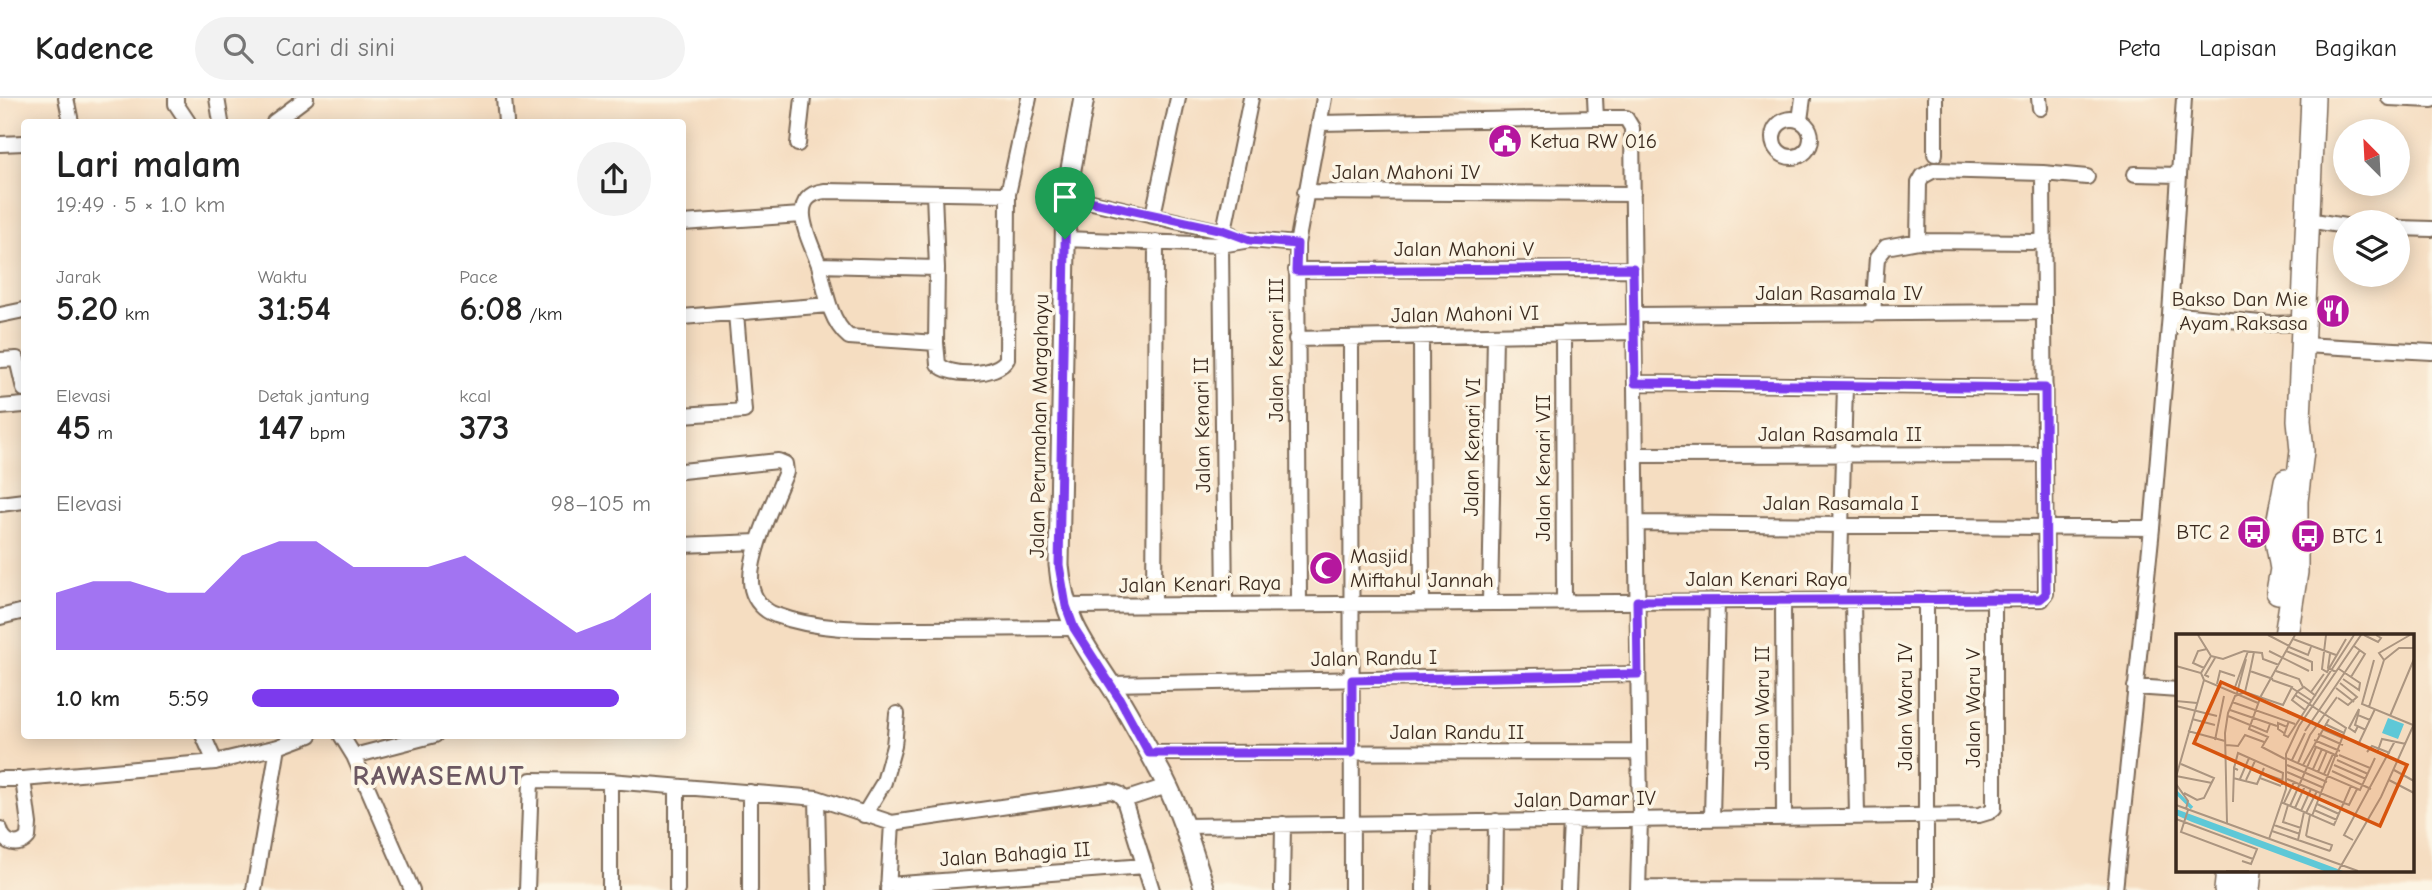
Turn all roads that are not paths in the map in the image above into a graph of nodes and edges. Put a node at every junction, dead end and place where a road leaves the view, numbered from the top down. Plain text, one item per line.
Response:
1 (66, 98) edge
2 (176, 98) edge
3 (218, 98) edge
4 (306, 98) edge
5 (504, 98) edge
6 (803, 98) edge
7 (1029, 98) edge
8 (1084, 98) edge
9 (1178, 98) edge
10 (1251, 98) edge
11 (1324, 98) edge
12 (1595, 98) edge
13 (1803, 98) edge
14 (1936, 98) edge
15 (2184, 98) edge
16 (2313, 98) edge
17 (2389, 98) edge
18 (2432, 100) edge
19 (1596, 118) junction
20 (70, 119) edge
21 (186, 119) edge
22 (221, 119) edge
23 (278, 119) edge
24 (506, 119) edge
25 (1800, 120) dead end
26 (1319, 123) junction
27 (21, 142) edge
28 (798, 144) dead end
29 (0, 145) edge
30 (1935, 154) dead end
31 (2043, 173) junction
32 (2135, 174) dead end
33 (2179, 175) junction
34 (2087, 177) dead end
35 (1305, 192) junction
36 (934, 193) junction
37 (1008, 194) junction
38 (1633, 194) junction
39 (1066, 196) junction
40 (801, 215) junction
41 (1153, 215) junction
42 (2308, 220) junction
43 (686, 223) edge
44 (2333, 224) edge
45 (2410, 228) edge
46 (2432, 229) edge
47 (1222, 238) junction
48 (1065, 239) junction
49 (1919, 241) junction
50 (1156, 242) junction
51 (2043, 242) junction
52 (1297, 244) junction
53 (819, 265) junction
54 (937, 268) junction
55 (1633, 268) junction
56 (1296, 271) junction
57 (829, 304) junction
58 (21, 311) edge
59 (736, 313) junction
60 (2044, 313) junction
61 (1873, 314) junction
62 (2171, 314) junction
63 (0, 315) edge
64 (1634, 315) junction
65 (686, 317) edge
66 (1634, 332) junction
67 (1563, 333) junction
68 (2303, 334) junction
69 (1495, 335) junction
70 (1421, 336) junction
71 (1351, 338) junction
72 (1296, 339) junction
73 (936, 343) junction
74 (2432, 352) edge
75 (0, 360) edge
76 (21, 374) edge
77 (1635, 383) junction
78 (1845, 386) junction
79 (2045, 388) junction
80 (21, 405) edge
81 (0, 407) edge
82 (686, 415) edge
83 (2299, 420) junction
84 (1842, 454) junction
85 (2045, 454) junction
86 (1636, 455) junction
87 (686, 471) edge
88 (21, 502) edge
89 (0, 505) edge
90 (1637, 523) junction
91 (1842, 524) junction
92 (2046, 526) junction
93 (2152, 528) junction
94 (758, 542) junction
95 (686, 545) edge
96 (1994, 598) junction
97 (1926, 599) junction
98 (1783, 600) junction
99 (1846, 600) junction
100 (1637, 601) junction
101 (1717, 601) junction
102 (1564, 602) junction
103 (1422, 603) junction
104 (1490, 603) junction
105 (1299, 604) junction
106 (1352, 604) junction
107 (1225, 605) junction
108 (1066, 606) junction
109 (1154, 606) junction
110 (21, 612) edge
111 (0, 617) edge
112 (1074, 628) junction
113 (2270, 634) edge
114 (2286, 634) edge
115 (1638, 674) junction
116 (1352, 680) junction
117 (1110, 684) junction
118 (2135, 687) junction
119 (2176, 690) edge
120 (897, 714) dead end
121 (205, 739) edge
122 (299, 739) edge
123 (344, 739) edge
124 (416, 739) edge
125 (278, 747) junction
126 (1639, 752) junction
127 (1149, 753) junction
128 (1352, 753) junction
129 (354, 755) junction
130 (215, 762) junction
131 (0, 779) edge
132 (23, 779) junction
133 (610, 781) junction
134 (1167, 786) junction
135 (677, 787) junction
136 (750, 792) junction
137 (817, 798) junction
138 (1124, 800) junction
139 (1987, 813) joint
140 (864, 815) junction
141 (1926, 815) junction
142 (1857, 816) junction
143 (1784, 817) junction
144 (1712, 818) junction
145 (1640, 819) junction
146 (1571, 820) junction
147 (1496, 821) junction
148 (1425, 822) junction
149 (892, 823) junction
150 (1352, 823) junction
151 (1283, 824) junction
152 (1184, 826) junction
153 (0, 829) edge
154 (1144, 866) junction
155 (2228, 872) edge
156 (2250, 872) edge
157 (888, 887) edge
158 (1638, 889) edge
159 (1926, 889) edge
160 (254, 890) edge
161 (412, 890) edge
162 (527, 890) edge
163 (610, 890) edge
164 (677, 890) edge
165 (750, 890) edge
166 (819, 890) edge
167 (1152, 890) edge
168 (1205, 890) edge
169 (1282, 890) edge
170 (1352, 890) edge
171 (1424, 890) edge
172 (1494, 890) edge
173 (1568, 890) edge
174 (2115, 890) edge
175 (2226, 890) edge
176 (2248, 890) edge

1 - 20 street
2 - 21 street
3 - 22 street
4 - 23 street
5 - 24 street
6 - 28 street
7 - 37 street
8 - 39 street, Jalan Perumahan Margahayu
9 - 41 street
10 - 47 street, Jalan Kenari II
11 - 26 street, Jalan Kenari III
12 - 19 street
13 - 25 street
14 - 30 street
15 - 33 street
16 - 42 main road
17 - 18 street
19 - 26 street
19 - 38 street
26 - 35 street, Jalan Kenari III
27 - 29 street
31 - 34 street
31 - 49 street
31 - 51 street, Jalan Kenari Raya
32 - 33 street
33 - 62 street
35 - 38 street, Jalan Mahoni IV
35 - 52 street, Jalan Kenari III
36 - 37 street
36 - 40 street
36 - 54 street
37 - 73 street
38 - 55 street
39 - 41 street
39 - 48 street, Jalan Perumahan Margahayu
40 - 43 street
40 - 53 street
41 - 47 street
42 - 44 street
42 - 68 main road
45 - 46 street
47 - 50 street
47 - 52 street
47 - 107 street, Jalan Kenari II
48 - 50 street
48 - 108 street, Jalan Perumahan Margahayu
49 - 51 street
49 - 61 street
50 - 109 street
51 - 60 street, Jalan Kenari Raya
52 - 56 street, Jalan Kenari III
53 - 54 street
53 - 57 street
54 - 73 street
55 - 56 street, Jalan Mahoni V
55 - 64 street
56 - 72 street, Jalan Kenari III
57 - 59 street
57 - 73 street
58 - 63 street
59 - 65 street
59 - 82 street
60 - 61 street, Jalan Rasamala IV
60 - 79 street, Jalan Kenari Raya
61 - 64 street, Jalan Rasamala IV
62 - 68 street
62 - 93 street
64 - 66 street
66 - 67 street, Jalan Mahoni VI
66 - 77 street
67 - 69 street, Jalan Mahoni VI
67 - 102 street, Jalan Kenari VII
68 - 74 street
68 - 83 main road
69 - 70 street, Jalan Mahoni VI
69 - 104 street, Jalan Kenari VI
70 - 71 street, Jalan Mahoni VI
70 - 103 street
71 - 72 street, Jalan Mahoni VI
71 - 106 street
72 - 105 street, Jalan Kenari III
75 - 76 street
77 - 78 street
77 - 86 street
78 - 79 street
78 - 84 street
79 - 85 street, Jalan Kenari Raya
80 - 81 street
83 - 113 main road
83 - 114 main road
84 - 85 street, Jalan Rasamala II
84 - 86 street, Jalan Rasamala II
84 - 91 street
85 - 92 street, Jalan Kenari Raya
86 - 90 street
87 - 94 street
88 - 89 street
90 - 91 street, Jalan Rasamala I
90 - 100 street
91 - 92 street, Jalan Rasamala I
91 - 99 street
92 - 93 street, Jalan Rasamala I
92 - 96 street, Jalan Kenari Raya
93 - 118 street
94 - 95 street
94 - 112 street
96 - 97 street, Jalan Kenari Raya
96 - 139 street, Jalan Waru V
97 - 99 street, Jalan Kenari Raya
97 - 141 street, Jalan Waru IV
98 - 99 street, Jalan Kenari Raya
98 - 101 street, Jalan Kenari Raya
98 - 143 street, Jalan Waru II
99 - 142 street
100 - 101 street, Jalan Kenari Raya
100 - 102 street, Jalan Kenari Raya
100 - 115 street
101 - 144 street
102 - 104 street, Jalan Kenari Raya
103 - 104 street, Jalan Kenari Raya
103 - 106 street, Jalan Kenari Raya
105 - 106 street, Jalan Kenari Raya
105 - 107 street, Jalan Kenari Raya
106 - 116 street
107 - 109 street, Jalan Kenari Raya
108 - 109 street, Jalan Kenari Raya
108 - 112 street, Jalan Perumahan Margahayu
110 - 111 street
112 - 117 street, Jalan Perumahan Margahayu
115 - 116 street, Jalan Randu I
115 - 126 street
116 - 117 street, Jalan Randu I
116 - 128 street
117 - 127 street, Jalan Perumahan Margahayu
118 - 119 street
118 - 174 street
120 - 140 street
121 - 130 street
122 - 125 street
123 - 129 street
124 - 129 street
125 - 130 street
125 - 160 street
126 - 128 street, Jalan Randu II
126 - 145 street
127 - 128 street, Jalan Randu II
127 - 134 street, Jalan Perumahan Margahayu
128 - 150 street
129 - 161 street
130 - 132 street
131 - 132 street
132 - 153 street
133 - 135 street
133 - 162 street
133 - 163 street
134 - 138 street
134 - 152 street, Jalan Perumahan Margahayu
135 - 136 street
135 - 164 street
136 - 137 street
136 - 165 street
137 - 140 street
137 - 166 street
138 - 149 street
138 - 154 street
139 - 141 street, Jalan Damar IV
140 - 149 street
141 - 142 street, Jalan Damar IV
141 - 159 street, Jalan Waru IV
142 - 143 street, Jalan Damar IV
143 - 144 street, Jalan Damar IV
144 - 145 street, Jalan Damar IV
145 - 146 street, Jalan Damar IV
145 - 158 street
146 - 147 street, Jalan Damar IV
146 - 173 street
147 - 148 street, Jalan Damar IV
147 - 172 street
148 - 150 street, Jalan Damar IV
148 - 171 street
149 - 157 street
150 - 151 street, Jalan Damar IV
150 - 170 street
151 - 152 street, Jalan Damar IV
151 - 169 street
152 - 168 street, Jalan Perumahan Margahayu
154 - 157 street, Jalan Bahagia II
154 - 167 street
155 - 175 main road
156 - 176 main road
158 - 159 street

